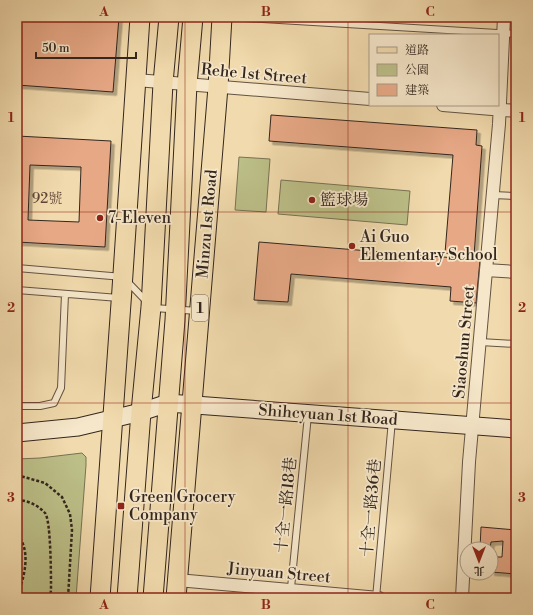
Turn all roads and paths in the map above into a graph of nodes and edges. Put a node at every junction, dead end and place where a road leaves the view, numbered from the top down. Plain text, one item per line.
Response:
1 (140, 17) edge
2 (169, 17) edge
3 (193, 17) edge
4 (222, 17) edge
5 (228, 17) edge
6 (504, 17) edge
7 (502, 32) junction
8 (516, 34) edge
9 (136, 80) junction
10 (163, 83) junction
11 (187, 85) junction
12 (218, 87) junction
13 (369, 99) edge
14 (457, 106) edge
15 (500, 109) junction
16 (516, 111) edge
17 (493, 194) junction
18 (516, 196) edge
19 (17, 268) edge
20 (486, 270) junction
21 (516, 272) edge
22 (123, 277) junction
23 (17, 290) edge
24 (66, 294) junction
25 (121, 298) junction
26 (151, 307) junction
27 (176, 309) junction
28 (200, 311) junction
29 (480, 342) junction
30 (516, 344) edge
31 (168, 403) junction
32 (192, 405) junction
33 (17, 406) edge
34 (141, 412) junction
35 (308, 414) junction
36 (114, 419) junction
37 (392, 420) junction
38 (472, 426) junction
39 (516, 429) edge
40 (17, 433) edge
41 (17, 475) edge
42 (17, 500) edge
43 (17, 534) edge
44 (177, 589) edge
45 (290, 594) edge
46 (17, 597) edge
47 (50, 598) edge
48 (68, 598) edge
49 (100, 598) edge
50 (127, 598) edge
51 (153, 598) edge
52 (377, 598) edge
53 (462, 598) edge

1 - 9 main road
2 - 10 main road
3 - 11 main road, Minzu 1st Road / 1
4 - 12 main road, Minzu 1st Road / 1
5 - 7 lane
6 - 7 street, Siaoshun Street
7 - 8 lane
7 - 15 street, Siaoshun Street
9 - 10 street, Rehe 1st Street
9 - 22 main road
10 - 11 street, Rehe 1st Street
10 - 26 main road
11 - 12 street, Rehe 1st Street
11 - 27 main road, Minzu 1st Road / 1
12 - 13 street, Rehe 1st Street
12 - 28 main road, Minzu 1st Road / 1
14 - 15 street
15 - 16 street
15 - 17 street, Siaoshun Street
17 - 18 lane
17 - 20 street, Siaoshun Street
19 - 22 lane
20 - 21 street
20 - 29 street, Siaoshun Street
22 - 25 main road
22 - 26 lane
23 - 24 lane
24 - 25 lane
24 - 33 lane
25 - 36 main road
26 - 27 lane
26 - 34 main road
27 - 28 lane
27 - 31 main road, Minzu 1st Road / 1
28 - 32 main road, Minzu 1st Road / 1
29 - 30 lane
29 - 38 street, Siaoshun Street
31 - 32 street, Shihcyuan 1st Road
31 - 34 street, Shihcyuan 1st Road
31 - 51 main road, Minzu 1st Road / 1
32 - 35 street, Shihcyuan 1st Road
32 - 44 main road, Minzu 1st Road / 1
34 - 36 street, Shihcyuan 1st Road
34 - 50 main road
35 - 37 street, Shihcyuan 1st Road
35 - 45 lane, 十全一路18巷
36 - 40 street, Shihcyuan 1st Road
36 - 49 main road
37 - 38 street, Shihcyuan 1st Road
37 - 52 lane, 十全一路36巷
38 - 39 street, Shihcyuan 1st Road
38 - 53 street, Siaoshun Street
41 - 48 path
42 - 47 path
43 - 46 path
44 - 45 street, Jinyuan Street
45 - 52 street, Jinyuan Street

